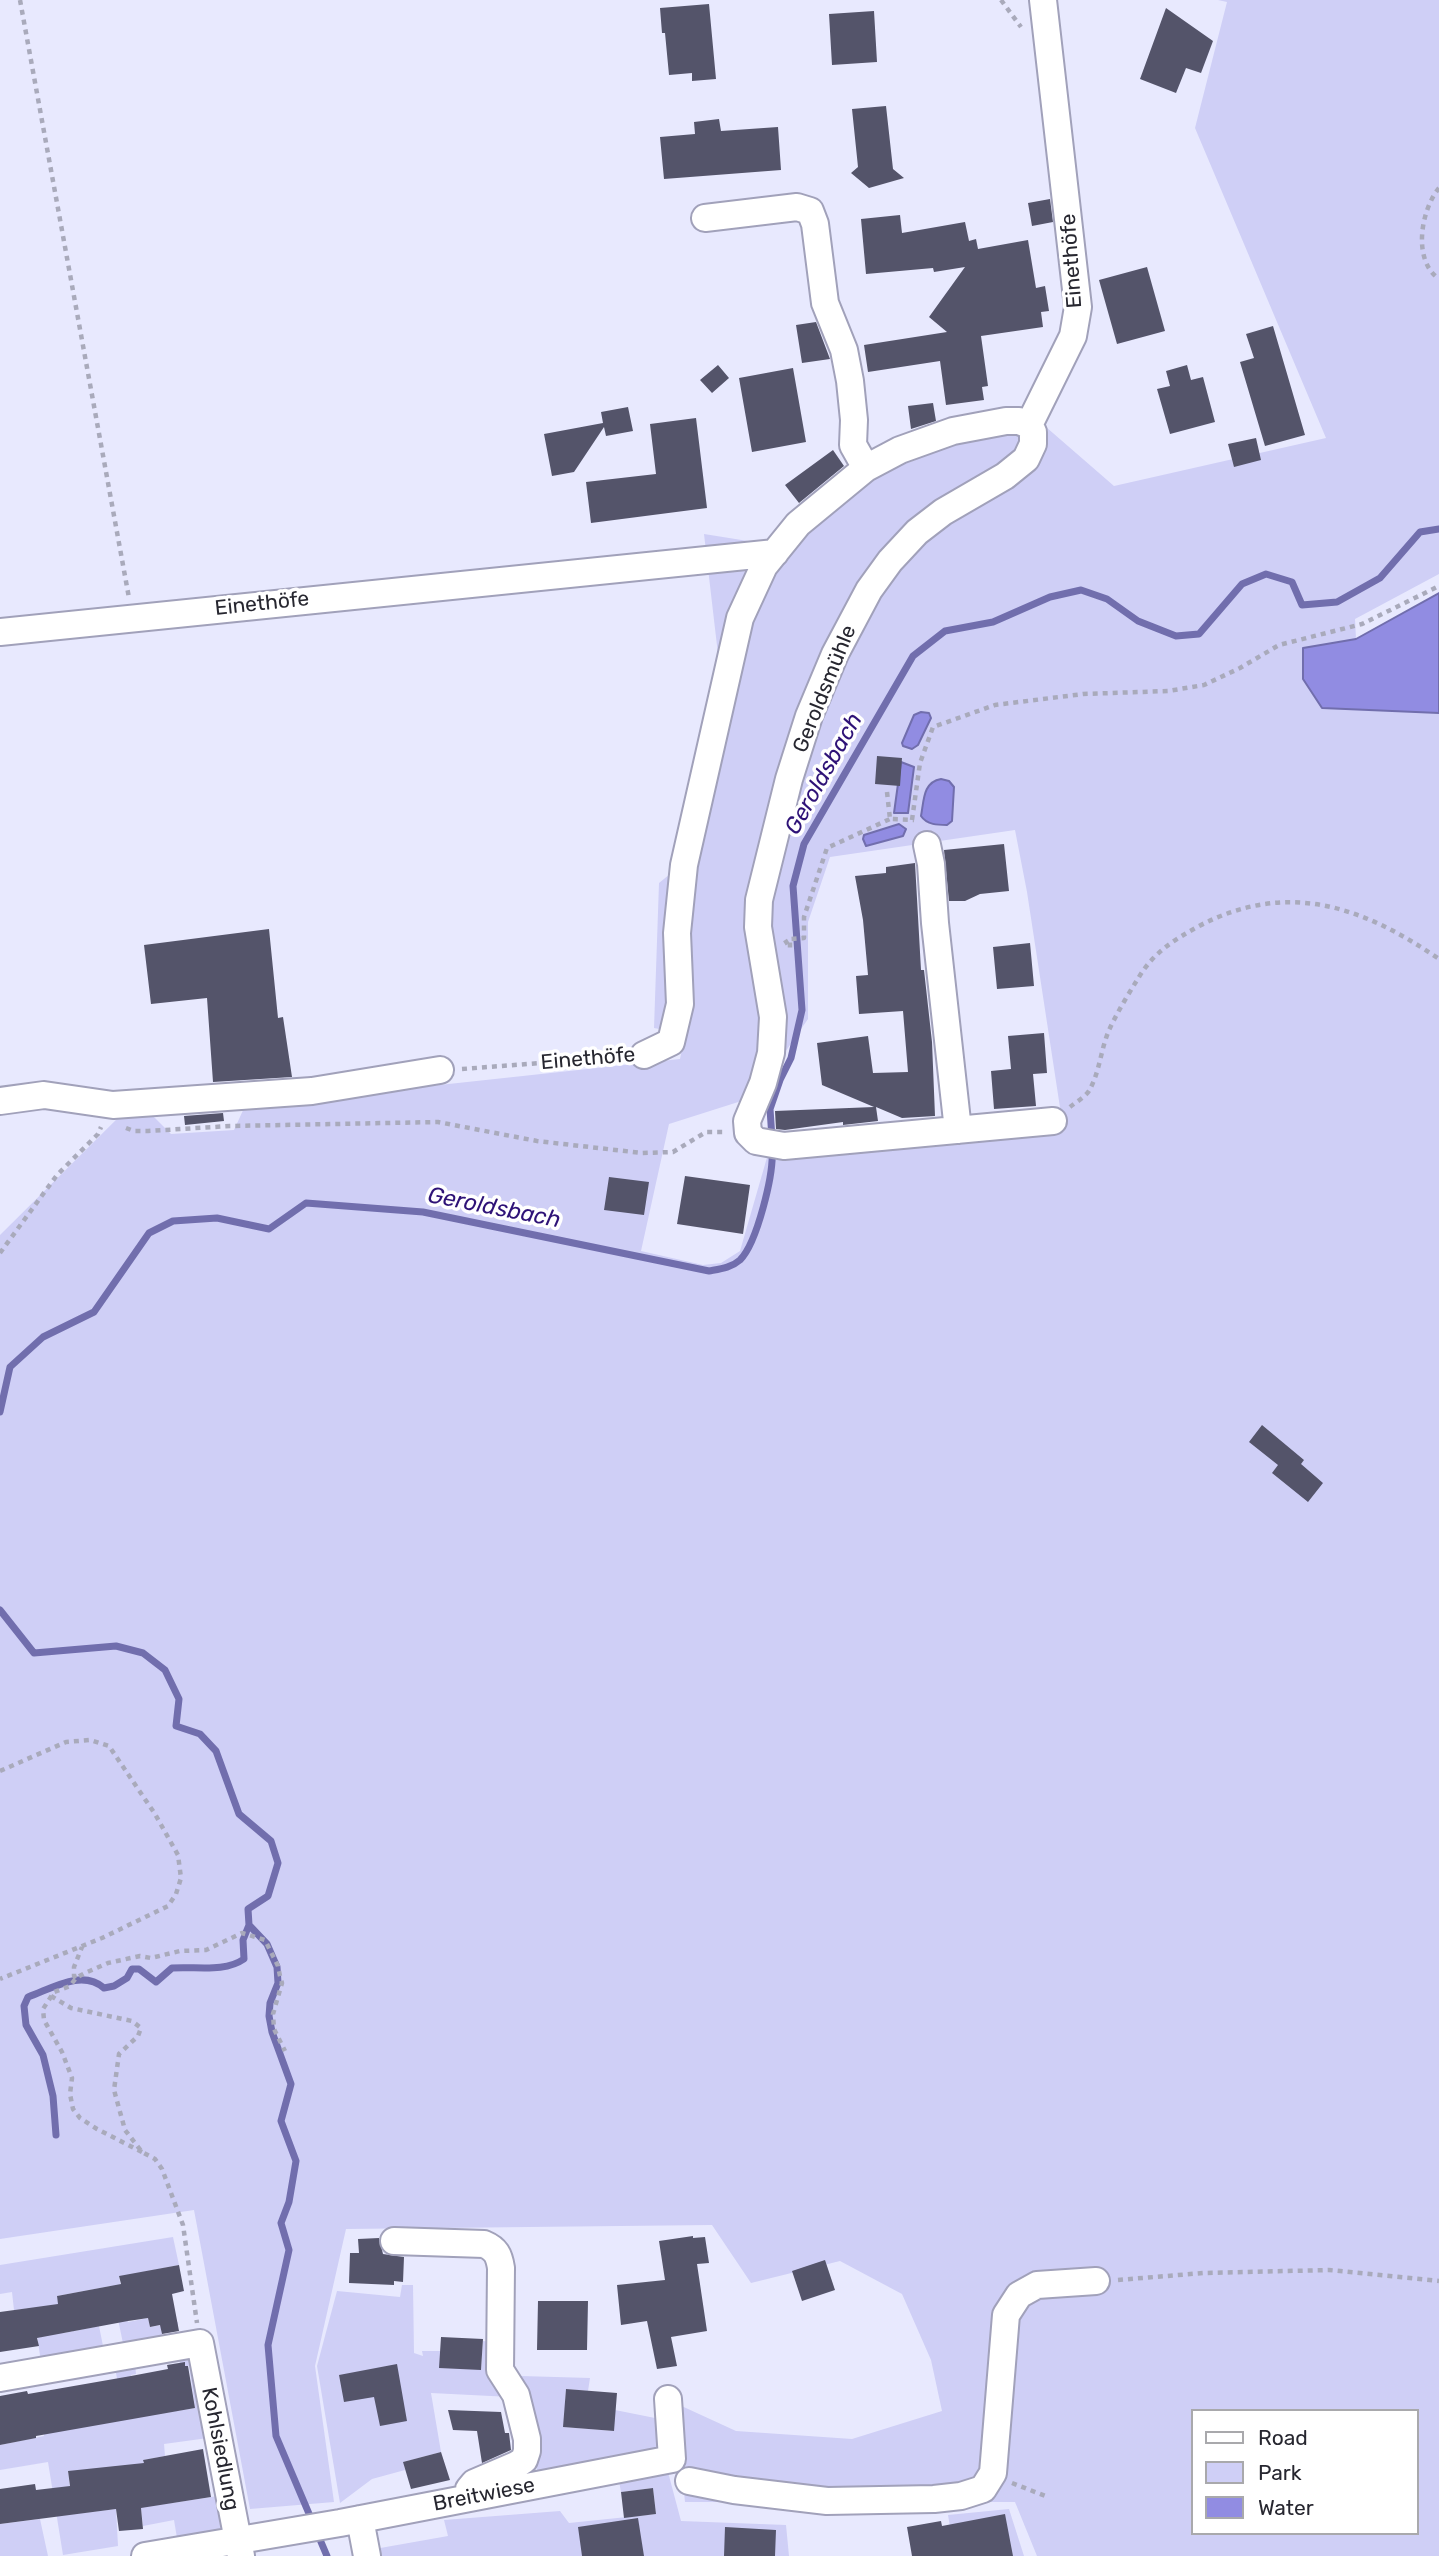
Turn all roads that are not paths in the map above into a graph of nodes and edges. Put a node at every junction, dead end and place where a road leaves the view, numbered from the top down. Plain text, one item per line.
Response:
1 (1043, 0) edge
2 (705, 218) dead end
3 (1029, 425) junction
4 (866, 468) junction
5 (775, 553) junction
6 (0, 632) edge
7 (927, 845) road end
8 (644, 1055) road end
9 (440, 1070) road end
10 (0, 1101) edge
11 (1053, 1121) road end
12 (958, 1129) junction
13 (394, 2241) dead end
14 (1096, 2281) road end
15 (0, 2378) edge
16 (668, 2399) dead end
17 (672, 2459) junction
18 (690, 2481) junction
19 (469, 2498) junction
20 (853, 2516) dead end
21 (350, 2521) junction
22 (239, 2548) edge
23 (145, 2556) edge
24 (367, 2556) edge

1 - 3 street, Einethöfe
2 - 4 street
3 - 4 street, Einethöfe
3 - 12 street, Geroldsmühle
4 - 5 street, Einethöfe
5 - 6 street, Einethöfe
5 - 8 street, Einethöfe
7 - 12 street
9 - 10 street
11 - 12 street
13 - 19 street
14 - 18 street
15 - 22 street, Kohlsiedlung
16 - 17 street
17 - 18 street
17 - 19 street, Breitwiese
18 - 20 street
19 - 21 street, Breitwiese
21 - 22 street, Breitwiese
21 - 24 street
22 - 23 street, Breitwiese

